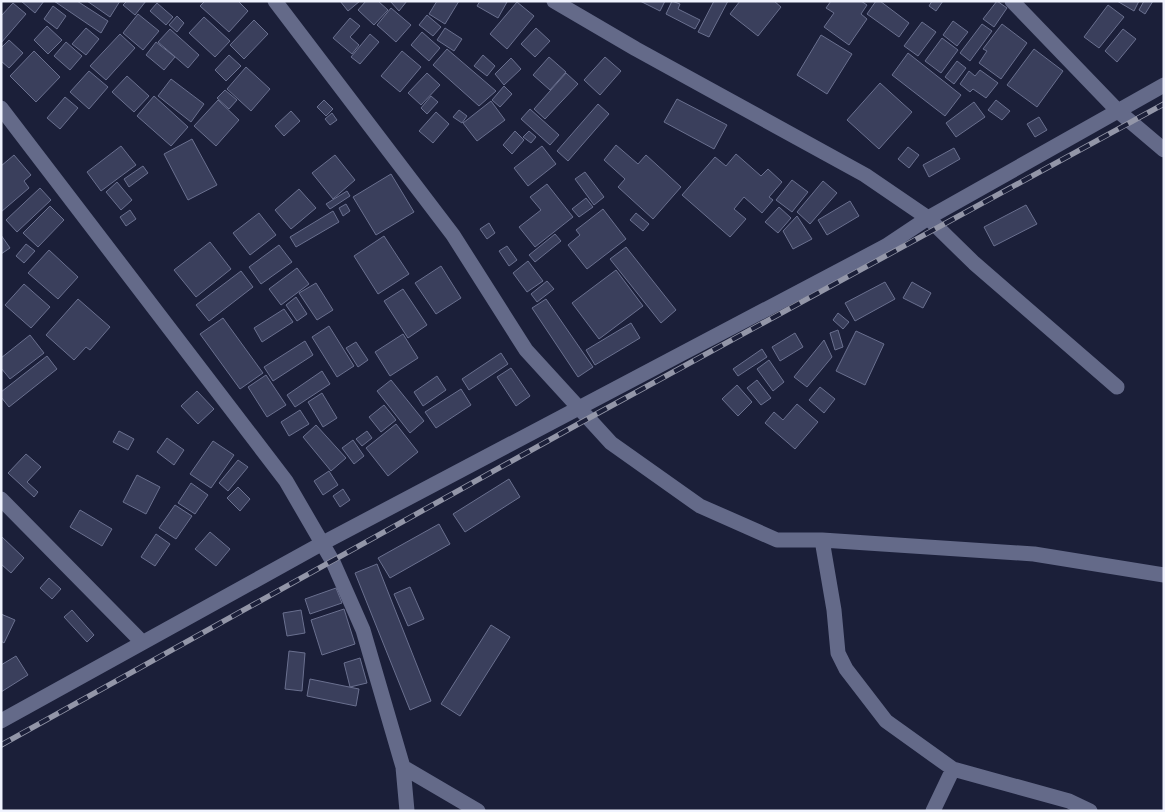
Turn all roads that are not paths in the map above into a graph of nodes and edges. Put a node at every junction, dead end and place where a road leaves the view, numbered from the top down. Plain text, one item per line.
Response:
1 (275, 1) edge
2 (554, 1) edge
3 (1012, 1) edge
4 (1164, 84) edge
5 (1, 108) edge
6 (1118, 111) junction
7 (1164, 150) edge
8 (928, 218) junction
9 (1116, 387) dead end
10 (580, 408) junction
11 (1, 499) edge
12 (822, 540) junction
13 (321, 544) junction
14 (1164, 576) edge
15 (142, 642) junction
16 (1, 721) edge
17 (403, 767) junction
18 (953, 769) junction
19 (407, 811) edge
20 (478, 811) edge
21 (933, 811) edge
22 (1090, 811) edge

1 - 10 street
2 - 8 street
3 - 6 street
4 - 6 street
5 - 13 street
6 - 7 street
6 - 8 street
8 - 9 street
8 - 10 street
10 - 12 street
10 - 13 street
11 - 15 street
12 - 14 street
12 - 18 street
13 - 15 street
13 - 17 street
15 - 16 street
17 - 19 street
17 - 20 street
18 - 21 street
18 - 22 street

